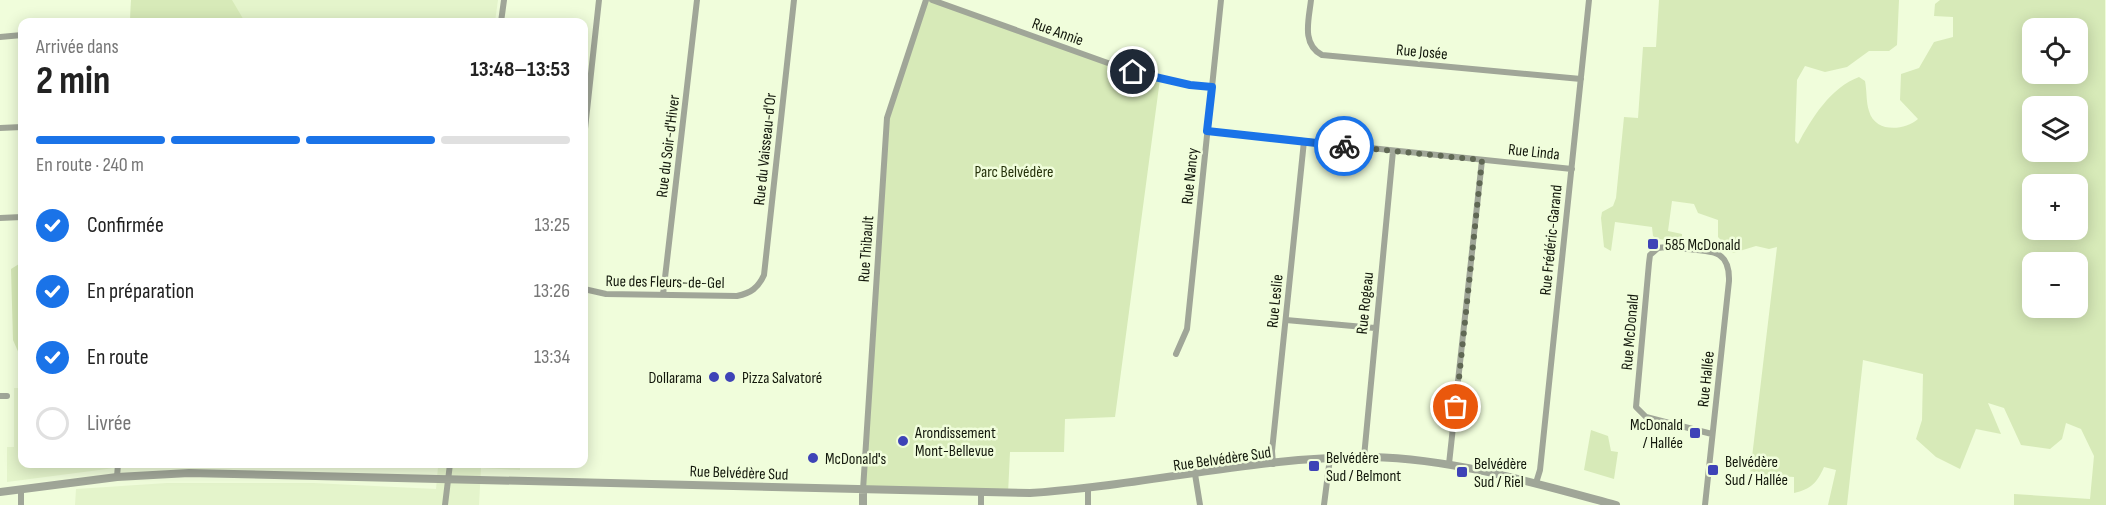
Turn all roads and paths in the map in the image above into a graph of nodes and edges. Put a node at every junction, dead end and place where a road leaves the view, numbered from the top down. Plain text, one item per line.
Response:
1 (504, 0) edge
2 (599, 0) edge
3 (698, 0) edge
4 (794, 0) edge
5 (926, 0) edge
6 (932, 0) edge
7 (1221, 0) edge
8 (1311, 0) edge
9 (1589, 0) edge
10 (502, 18) edge
11 (18, 35) edge
12 (0, 37) edge
13 (1581, 79) junction
14 (1212, 87) junction
15 (588, 101) edge
16 (18, 127) edge
17 (0, 128) edge
18 (1207, 131) junction
19 (1304, 141) junction
20 (1393, 151) junction
21 (1482, 160) junction
22 (1572, 169) junction
23 (18, 217) edge
24 (0, 218) edge
25 (1724, 258) joint
26 (588, 290) edge
27 (747, 294) joint
28 (663, 295) junction
29 (1286, 320) junction
30 (1375, 328) junction
31 (1176, 354) dead end
32 (1712, 434) junction
33 (1364, 457) junction
34 (1330, 458) junction
35 (1273, 464) junction
36 (1449, 464) junction
37 (118, 468) edge
38 (449, 468) edge
39 (1195, 474) junction
40 (117, 477) junction
41 (448, 479) junction
42 (1536, 483) junction
43 (21, 489) junction
44 (1088, 489) junction
45 (863, 490) junction
46 (0, 492) edge
47 (981, 493) junction
48 (21, 505) edge
49 (445, 505) edge
50 (863, 505) edge
51 (981, 505) edge
52 (1088, 505) edge
53 (1200, 505) edge
54 (1324, 505) edge
55 (1616, 505) edge
56 (1705, 505) edge

1 - 10 street
2 - 15 street
3 - 28 street, Rue du Soir-d'Hiver
4 - 27 street, Rue du Vaisseau-d'Or
5 - 45 street, Rue Thibault
6 - 14 street, Rue Annie
7 - 14 street, Rue Nancy
8 - 13 street, Rue Josée
9 - 13 street, Rue Frédéric-Garand
11 - 12 street
13 - 22 street, Rue Frédéric-Garand
14 - 18 street, Rue Nancy
16 - 17 street
18 - 19 street, Rue Linda
18 - 31 street, Rue Nancy
19 - 20 street, Rue Linda
19 - 29 street, Rue Leslie
20 - 21 street, Rue Linda
20 - 30 street, Rue Rogeau
21 - 22 street, Rue Linda
21 - 36 street
22 - 42 street, Rue Frédéric-Garand
23 - 24 street
25 - 32 street, Rue Hallée
25 - 32 street, Rue McDonald
26 - 28 street, Rue des Fleurs-de-Gel
27 - 28 street, Rue des Fleurs-de-Gel
29 - 30 street
29 - 35 street, Rue Leslie
30 - 33 street, Rue Rogeau
32 - 56 street, Rue Hallée
33 - 34 street, Rue Belvédère Sud
33 - 36 street, Rue Belvédère Sud
34 - 35 street, Rue Belvédère Sud
34 - 54 street
35 - 39 street, Rue Belvédère Sud
36 - 42 street, Rue Belvédère Sud
37 - 40 street
38 - 41 street
39 - 44 street, Rue Belvédère Sud
39 - 53 street
40 - 41 street, Rue Belvédère Sud
40 - 43 street, Rue Belvédère Sud
41 - 45 street, Rue Belvédère Sud
41 - 49 street
42 - 55 street, Rue Belvédère Sud
43 - 46 street, Rue Belvédère Sud
43 - 48 street
44 - 47 street, Rue Belvédère Sud
44 - 52 street
45 - 47 street, Rue Belvédère Sud
45 - 50 street, Rue Thibault
47 - 51 street

